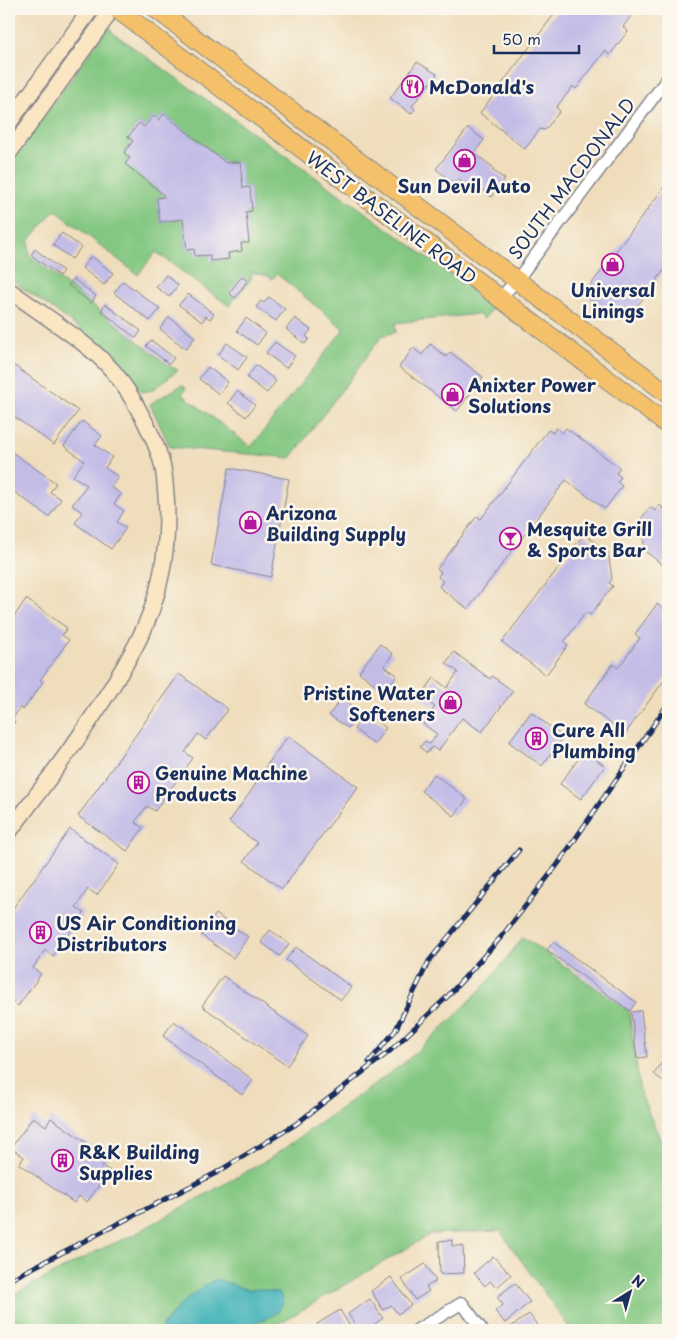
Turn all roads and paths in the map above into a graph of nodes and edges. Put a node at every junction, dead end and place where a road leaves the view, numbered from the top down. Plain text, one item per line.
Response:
1 (91, 9) edge
2 (106, 9) edge
3 (117, 9) edge
4 (156, 9) edge
5 (194, 68) junction
6 (668, 78) edge
7 (305, 120) junction
8 (9, 123) edge
9 (10, 150) edge
10 (518, 280) junction
11 (9, 290) edge
12 (500, 298) junction
13 (668, 394) edge
14 (668, 425) edge
15 (9, 832) edge
16 (417, 1330) edge
17 (482, 1330) edge

1 - 8 street
2 - 9 street
3 - 5 main road, WEST BASELINE ROAD
4 - 7 main road, WEST BASELINE ROAD
5 - 7 main road
5 - 12 main road, WEST BASELINE ROAD
6 - 10 street, SOUTH MACDONALD
7 - 10 main road, WEST BASELINE ROAD
10 - 12 street, SOUTH MACDONALD
10 - 13 main road, WEST BASELINE ROAD
11 - 15 street
12 - 14 main road, WEST BASELINE ROAD
16 - 17 street

